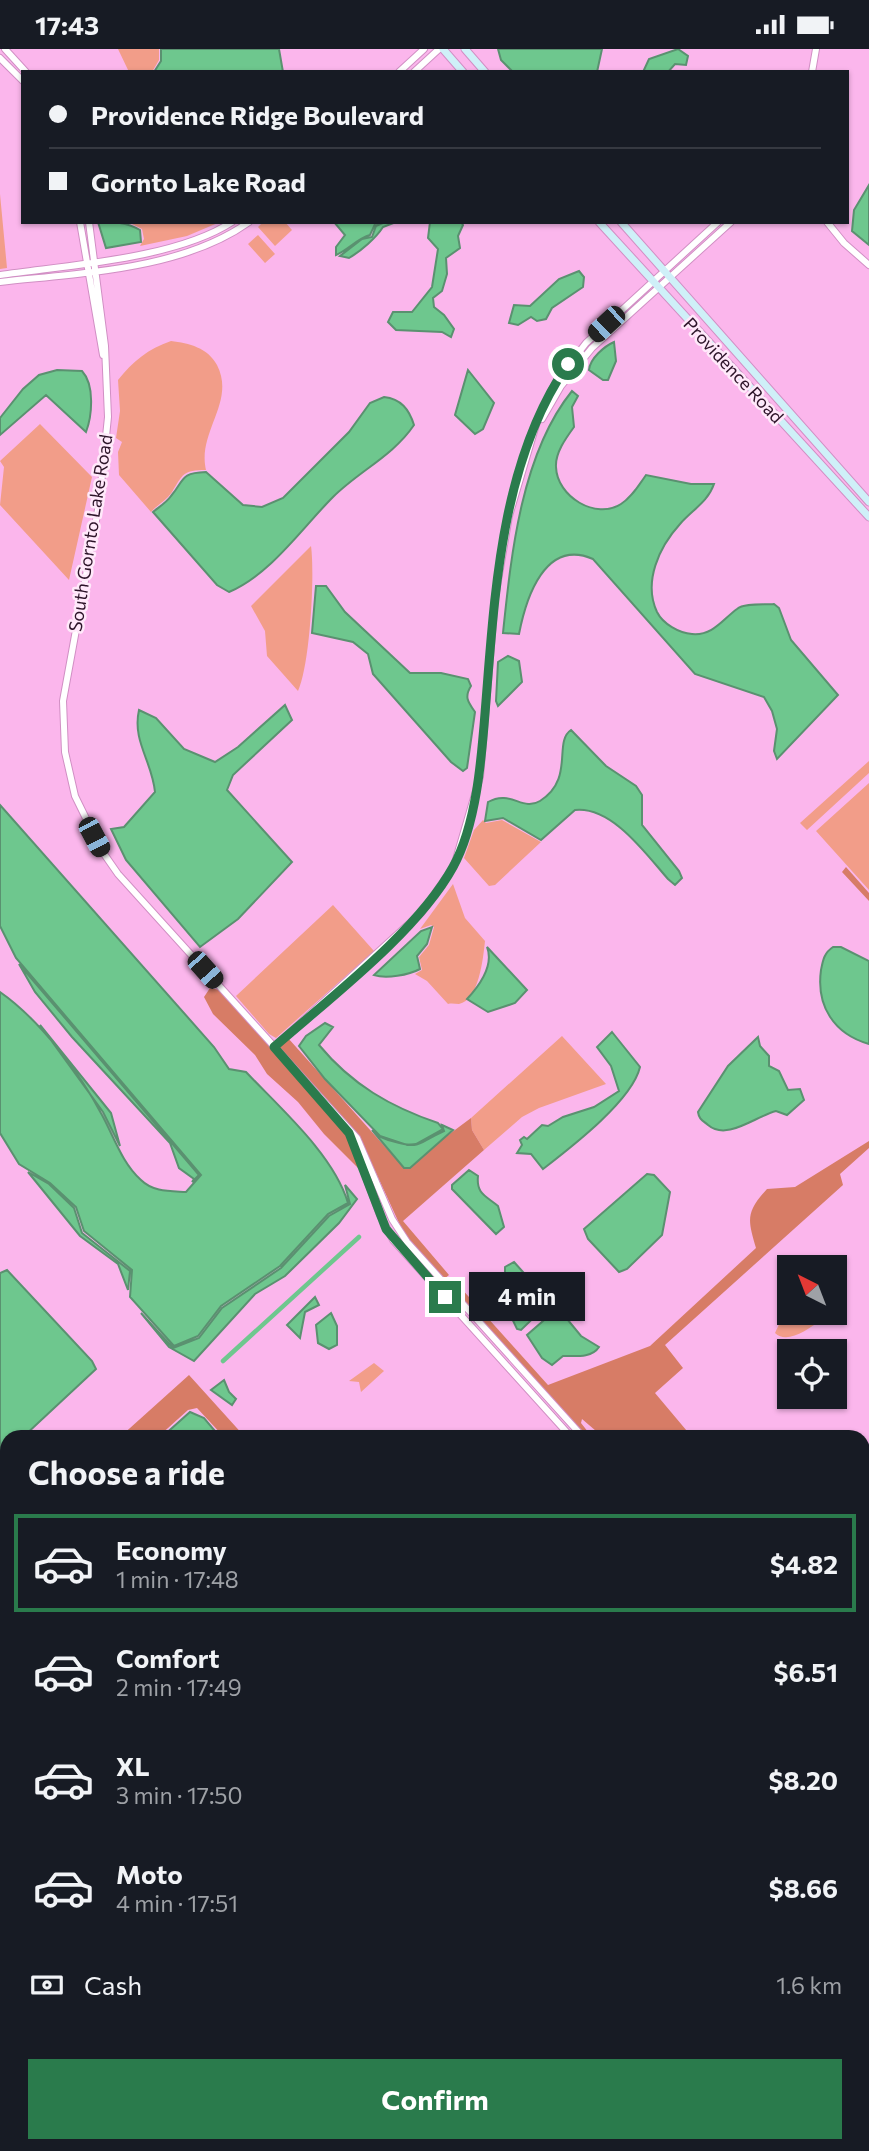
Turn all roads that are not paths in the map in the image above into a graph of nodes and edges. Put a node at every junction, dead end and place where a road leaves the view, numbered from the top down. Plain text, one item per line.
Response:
1 (5, 49) edge
2 (424, 49) edge
3 (441, 49) edge
4 (465, 49) edge
5 (816, 49) edge
6 (0, 58) edge
7 (24, 70) edge
8 (401, 70) edge
9 (416, 70) edge
10 (461, 70) edge
11 (483, 70) edge
12 (813, 70) edge
13 (21, 79) edge
14 (80, 224) edge
15 (89, 224) edge
16 (228, 224) edge
17 (246, 224) edge
18 (601, 224) edge
19 (623, 224) edge
20 (717, 224) edge
21 (729, 224) edge
22 (828, 224) edge
23 (95, 260) junction
24 (85, 262) junction
25 (869, 265) edge
26 (96, 269) junction
27 (87, 271) junction
28 (668, 274) junction
29 (0, 275) edge
30 (0, 282) edge
31 (656, 284) junction
32 (105, 363) junction
33 (824, 452) junction
34 (817, 459) junction
35 (869, 502) edge
36 (869, 517) edge
37 (274, 1047) junction
38 (338, 1117) junction
39 (564, 1430) edge
40 (577, 1430) edge

1 - 7 street
2 - 8 street
3 - 9 street
3 - 10 main road
4 - 11 main road
5 - 12 street
6 - 13 street
14 - 24 street, South Gornto Lake Road
15 - 23 street, South Gornto Lake Road
16 - 23 street
17 - 26 street
18 - 31 main road, Providence Road
19 - 28 main road, Providence Road
20 - 28 street
21 - 28 street
22 - 25 street
23 - 24 street
23 - 26 street, South Gornto Lake Road
24 - 27 street, South Gornto Lake Road
24 - 29 street
26 - 27 street
26 - 32 street, South Gornto Lake Road
27 - 30 street
27 - 32 street, South Gornto Lake Road
28 - 31 street
28 - 33 main road, Providence Road
31 - 34 main road, Providence Road
31 - 37 street
32 - 37 street, South Gornto Lake Road
33 - 34 main road
33 - 35 main road, Providence Road
34 - 36 main road, Providence Road
37 - 38 street, South Gornto Lake Road
38 - 39 street
38 - 40 street

